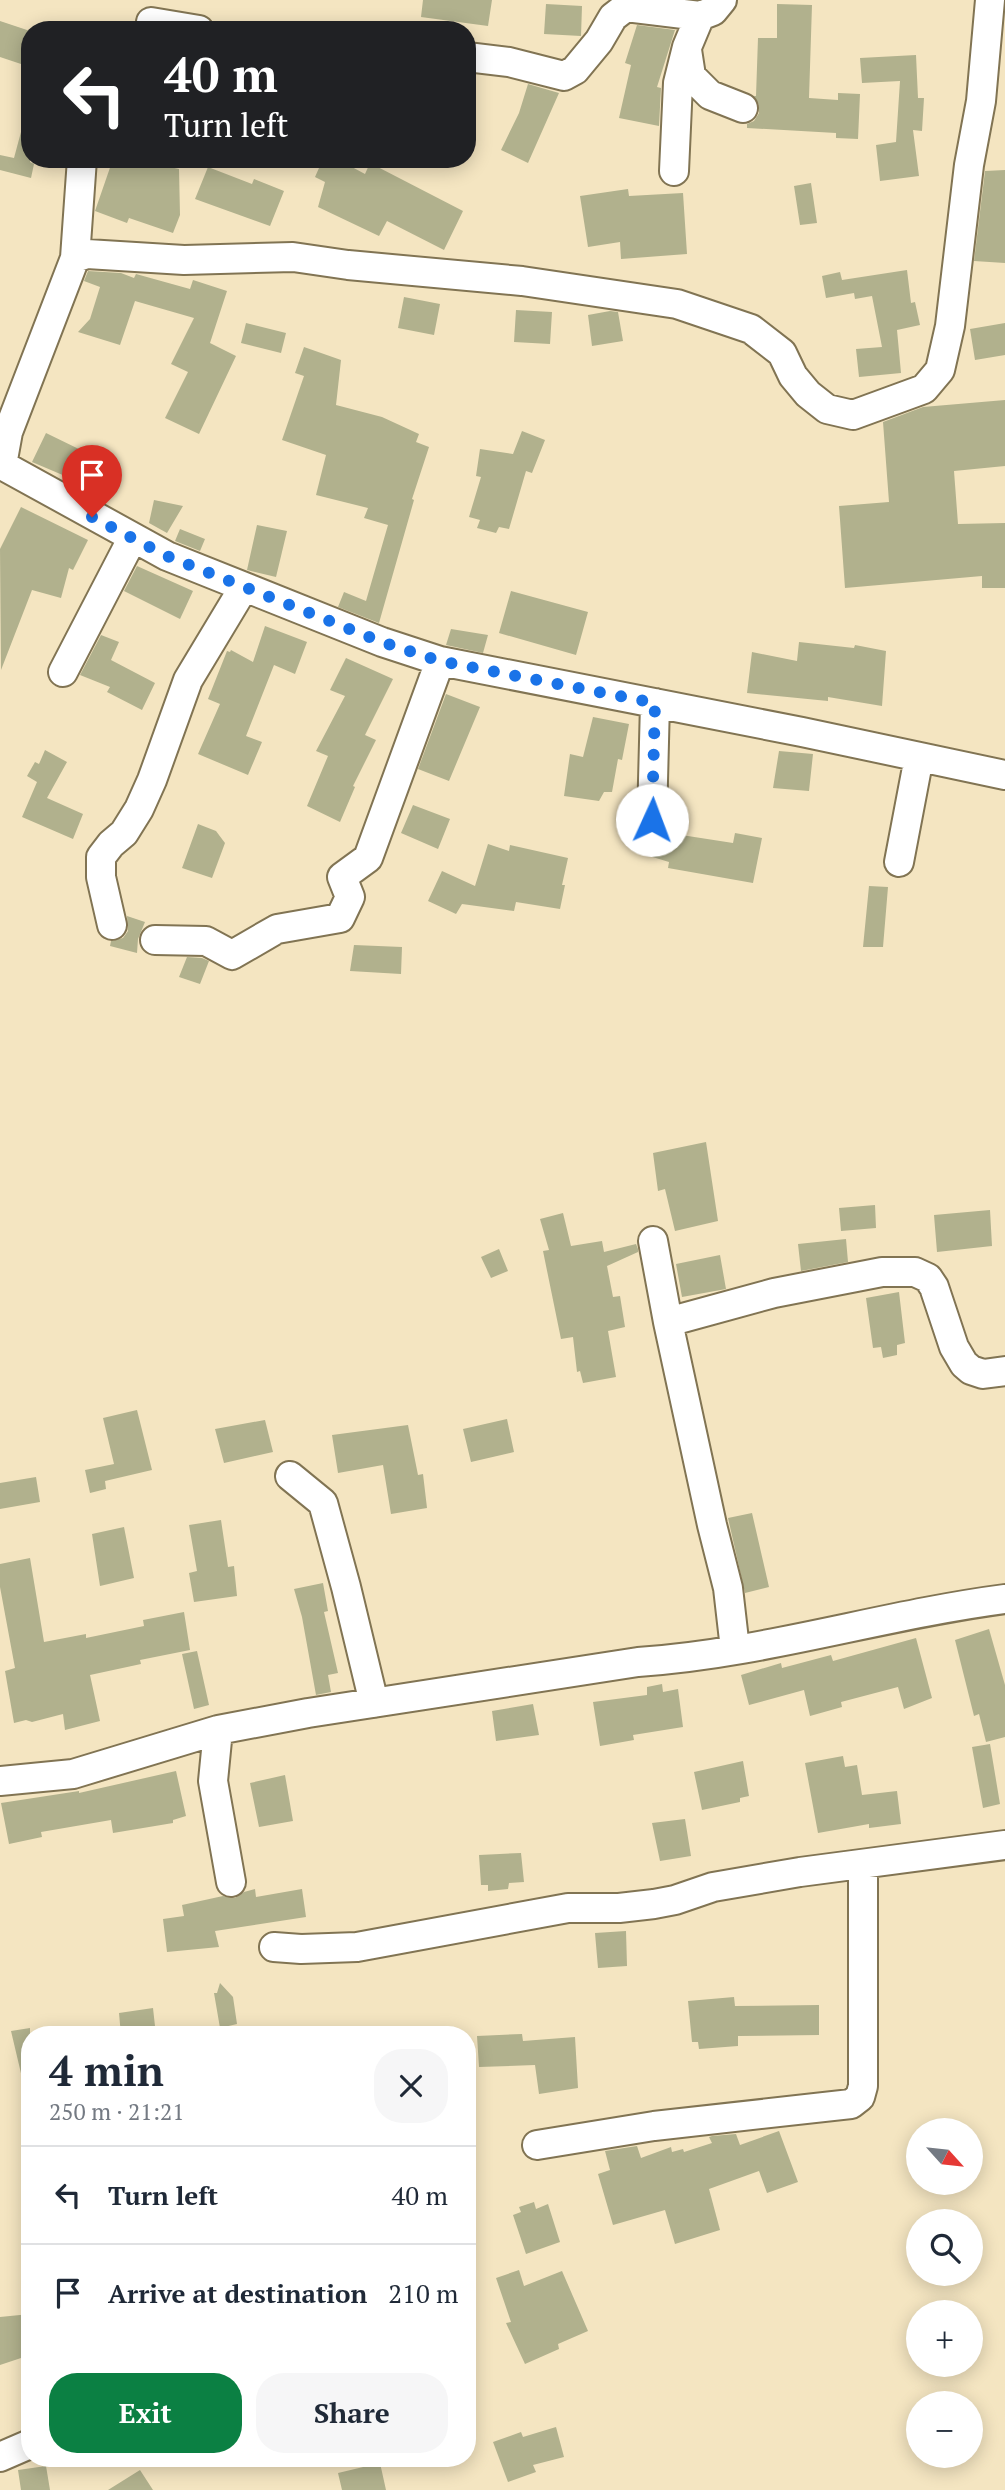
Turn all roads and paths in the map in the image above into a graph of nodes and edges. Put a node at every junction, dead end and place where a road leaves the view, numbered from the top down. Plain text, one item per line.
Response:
1 (990, 0) edge
2 (711, 8) edge
3 (687, 47) junction
4 (476, 58) edge
5 (743, 108) dead end
6 (81, 168) edge
7 (674, 171) dead end
8 (75, 258) junction
9 (4, 431) edge
10 (1, 470) edge
11 (132, 539) junction
12 (244, 587) junction
13 (440, 661) junction
14 (63, 672) dead end
15 (655, 703) junction
16 (919, 757) junction
17 (1005, 775) edge
18 (652, 820) dead end
19 (900, 862) dead end
20 (112, 925) dead end
21 (155, 940) dead end
22 (653, 1241) dead end
23 (668, 1322) junction
24 (1005, 1371) edge
25 (290, 1476) dead end
26 (1005, 1599) edge
27 (735, 1649) junction
28 (374, 1703) junction
29 (218, 1731) junction
30 (0, 1781) edge
31 (1005, 1845) edge
32 (863, 1864) junction
33 (232, 1882) dead end
34 (274, 1947) dead end
35 (537, 2145) dead end
36 (21, 2448) edge
37 (0, 2456) edge

1 - 8 street
2 - 3 street
2 - 4 street
3 - 5 street
3 - 7 street
6 - 8 street
8 - 9 street
9 - 10 street
10 - 11 street
11 - 12 street
11 - 14 street
12 - 13 street
12 - 20 street
13 - 15 street
13 - 21 street
15 - 16 street
15 - 18 street
16 - 17 street
16 - 19 street
22 - 23 street
23 - 24 street
23 - 27 street
25 - 28 street
26 - 27 street
27 - 28 street
28 - 29 street
29 - 30 street
29 - 33 street
31 - 32 street
32 - 34 street
32 - 35 street
36 - 37 street

